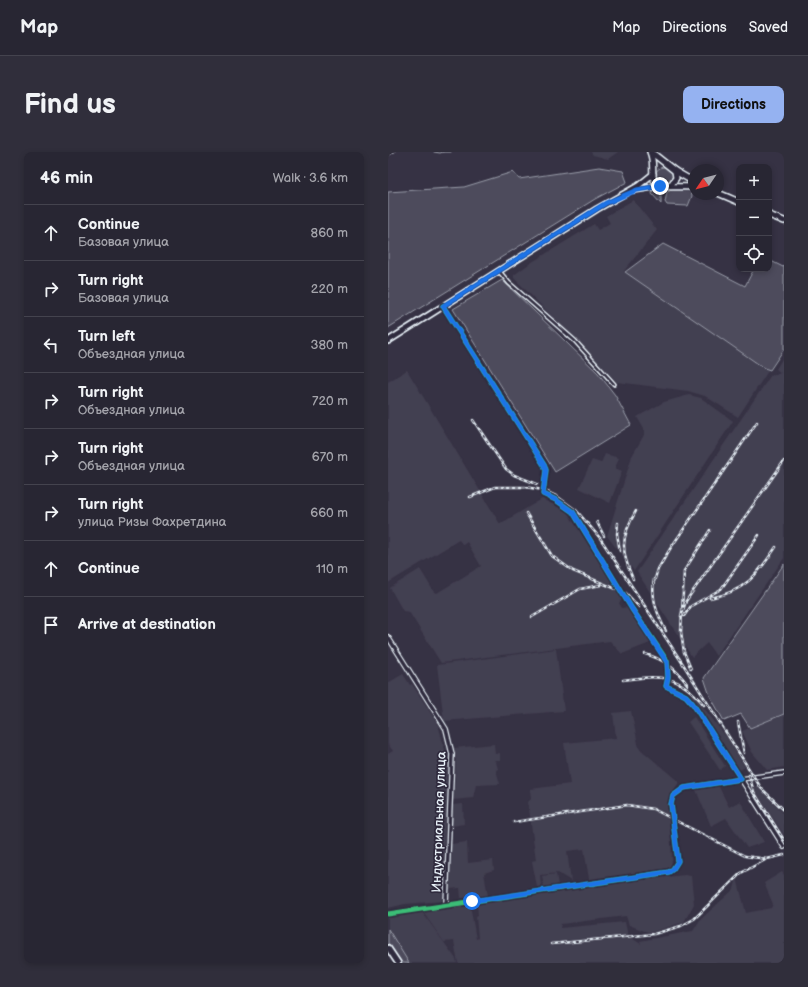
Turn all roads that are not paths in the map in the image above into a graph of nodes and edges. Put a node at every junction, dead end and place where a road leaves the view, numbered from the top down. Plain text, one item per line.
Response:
1 (650, 152) edge
2 (667, 164) junction
3 (675, 170) junction
4 (653, 172) junction
5 (688, 178) edge
6 (660, 186) junction
7 (667, 187) junction
8 (688, 187) edge
9 (625, 194) junction
10 (724, 196) edge
11 (736, 201) edge
12 (772, 216) edge
13 (784, 221) edge
14 (498, 271) junction
15 (443, 306) junction
16 (388, 342) edge
17 (614, 384) dead end
18 (388, 638) edge
19 (784, 773) edge
20 (741, 779) junction
21 (784, 848) edge
22 (446, 904) junction
23 (388, 914) edge
24 (388, 948) edge
25 (398, 963) edge

1 - 2 highway
1 - 4 highway
2 - 3 highway
2 - 4 highway
3 - 5 highway
3 - 7 highway
4 - 6 highway
4 - 9 main road
6 - 7 highway
6 - 9 main road
7 - 8 highway
9 - 14 main road
10 - 11 highway
12 - 13 highway
14 - 15 main road
14 - 17 street
15 - 16 main road
15 - 20 street
18 - 22 street, Индустриальная улица
19 - 20 street
20 - 21 street
20 - 22 street
22 - 23 street
24 - 25 main road

